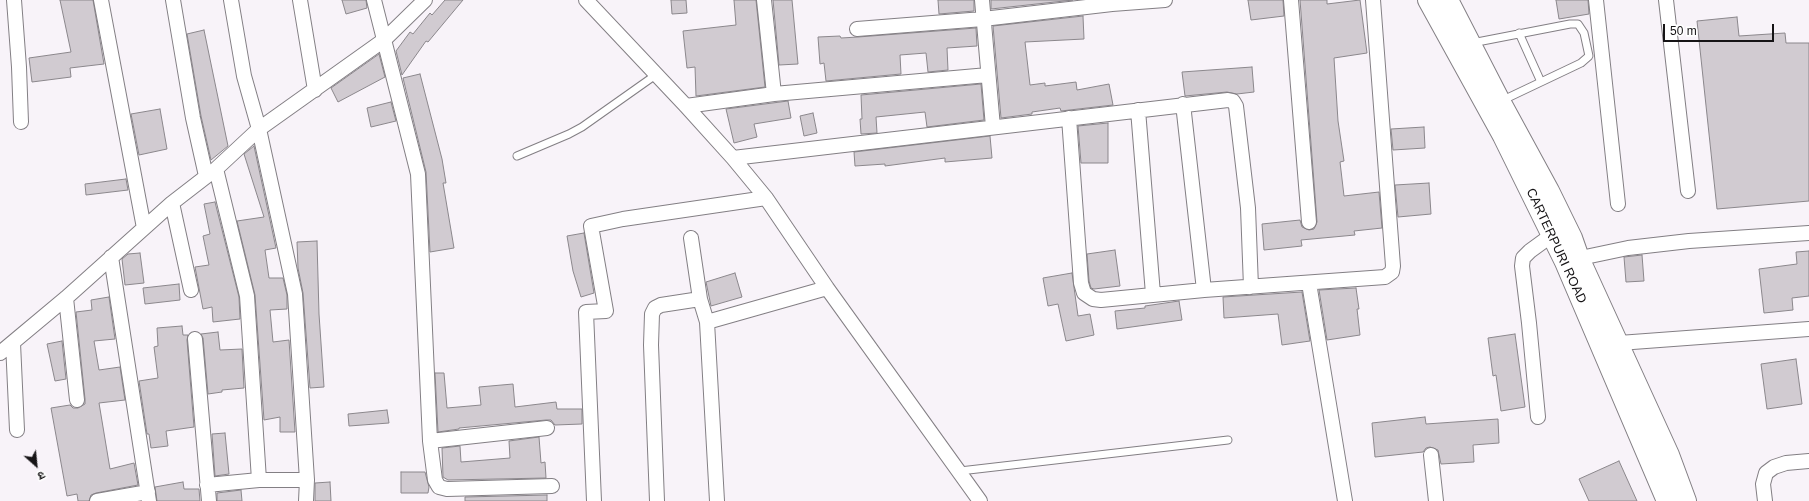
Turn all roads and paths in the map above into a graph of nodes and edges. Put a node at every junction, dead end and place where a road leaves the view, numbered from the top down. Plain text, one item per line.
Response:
1 (14, 0) edge
2 (101, 0) edge
3 (173, 0) edge
4 (231, 0) edge
5 (300, 0) edge
6 (374, 0) edge
7 (425, 0) edge
8 (586, 0) edge
9 (764, 0) edge
10 (982, 0) edge
11 (1165, 0) edge
12 (1291, 0) edge
13 (1373, 0) edge
14 (1428, 0) edge
15 (1448, 0) edge
16 (1596, 0) edge
17 (1666, 0) edge
18 (1111, 2) edge
19 (1044, 6) edge
20 (983, 19) junction
21 (857, 29) dead end
22 (1519, 33) junction
23 (384, 40) junction
24 (1470, 43) junction
25 (657, 74) junction
26 (988, 75) junction
27 (1541, 82) junction
28 (315, 90) junction
29 (774, 94) junction
30 (1500, 101) junction
31 (1182, 104) junction
32 (686, 106) junction
33 (1138, 110) junction
34 (1069, 118) junction
35 (20, 122) dead end
36 (993, 127) junction
37 (259, 129) junction
38 (517, 156) dead end
39 (733, 158) junction
40 (211, 172) junction
41 (1688, 191) dead end
42 (766, 198) junction
43 (172, 203) junction
44 (1618, 204) dead end
45 (1310, 222) dead end
46 (144, 228) junction
47 (1809, 233) edge
48 (1552, 235) junction
49 (691, 238) dead end
50 (111, 257) junction
51 (1572, 260) junction
52 (1309, 283) junction
53 (1251, 287) junction
54 (826, 288) junction
55 (191, 290) dead end
56 (1204, 290) junction
57 (1153, 294) junction
58 (66, 298) junction
59 (700, 299) junction
60 (707, 322) junction
61 (1809, 329) edge
62 (195, 339) dead end
63 (14, 344) junction
64 (1610, 346) junction
65 (0, 353) edge
66 (77, 400) dead end
67 (1538, 417) dead end
68 (547, 428) dead end
69 (17, 430) dead end
70 (1228, 440) dead end
71 (430, 441) junction
72 (1431, 455) dead end
73 (1809, 461) edge
74 (960, 471) junction
75 (259, 480) junction
76 (306, 480) junction
77 (207, 485) junction
78 (552, 486) dead end
79 (148, 497) edge
80 (97, 501) edge
81 (209, 501) edge
82 (306, 501) edge
83 (594, 501) edge
84 (657, 501) edge
85 (717, 501) edge
86 (980, 501) edge
87 (1346, 501) edge
88 (1436, 501) edge
89 (1667, 501) edge
90 (1686, 501) edge
91 (1765, 501) edge

1 - 35 street
2 - 46 street
3 - 40 street
4 - 37 street
5 - 28 street
6 - 23 street
7 - 23 street
8 - 25 street
9 - 29 street
10 - 20 street
11 - 18 street
12 - 45 street
13 - 52 street
14 - 48 main road, CARTERPURI ROAD
15 - 24 main road, CARTERPURI ROAD
16 - 44 street
17 - 41 street
18 - 19 street
19 - 20 street
20 - 21 street
20 - 26 street
22 - 24 lane
22 - 27 lane
22 - 27 lane
23 - 28 street
23 - 71 street
24 - 30 main road, CARTERPURI ROAD
25 - 32 street
25 - 38 lane
26 - 29 street
26 - 36 street
27 - 30 lane
28 - 37 street
29 - 32 street
30 - 51 main road, CARTERPURI ROAD
31 - 33 street
31 - 53 street
31 - 56 street
32 - 39 street
33 - 34 street
33 - 57 street
34 - 36 street
34 - 57 street
36 - 39 street
37 - 40 street
37 - 76 street
39 - 42 street
40 - 43 street
40 - 75 street
42 - 54 street
42 - 83 street
43 - 46 street
43 - 55 street
46 - 50 street
47 - 51 street
48 - 51 main road, CARTERPURI ROAD
48 - 67 street
49 - 59 street
50 - 58 street
50 - 79 street
51 - 64 main road, CARTERPURI ROAD
52 - 53 street
52 - 87 street
53 - 56 street
54 - 60 street
54 - 74 street
56 - 57 street
58 - 63 street
58 - 66 street
59 - 60 street
59 - 84 street
60 - 85 street
61 - 64 street
62 - 77 street
63 - 65 street
63 - 69 street
64 - 89 main road, CARTERPURI ROAD
64 - 90 main road, CARTERPURI ROAD
68 - 71 street
70 - 74 lane
71 - 78 street
72 - 88 street
73 - 91 street
74 - 86 street
75 - 76 street
75 - 77 street
76 - 82 street
77 - 81 street
79 - 80 street

